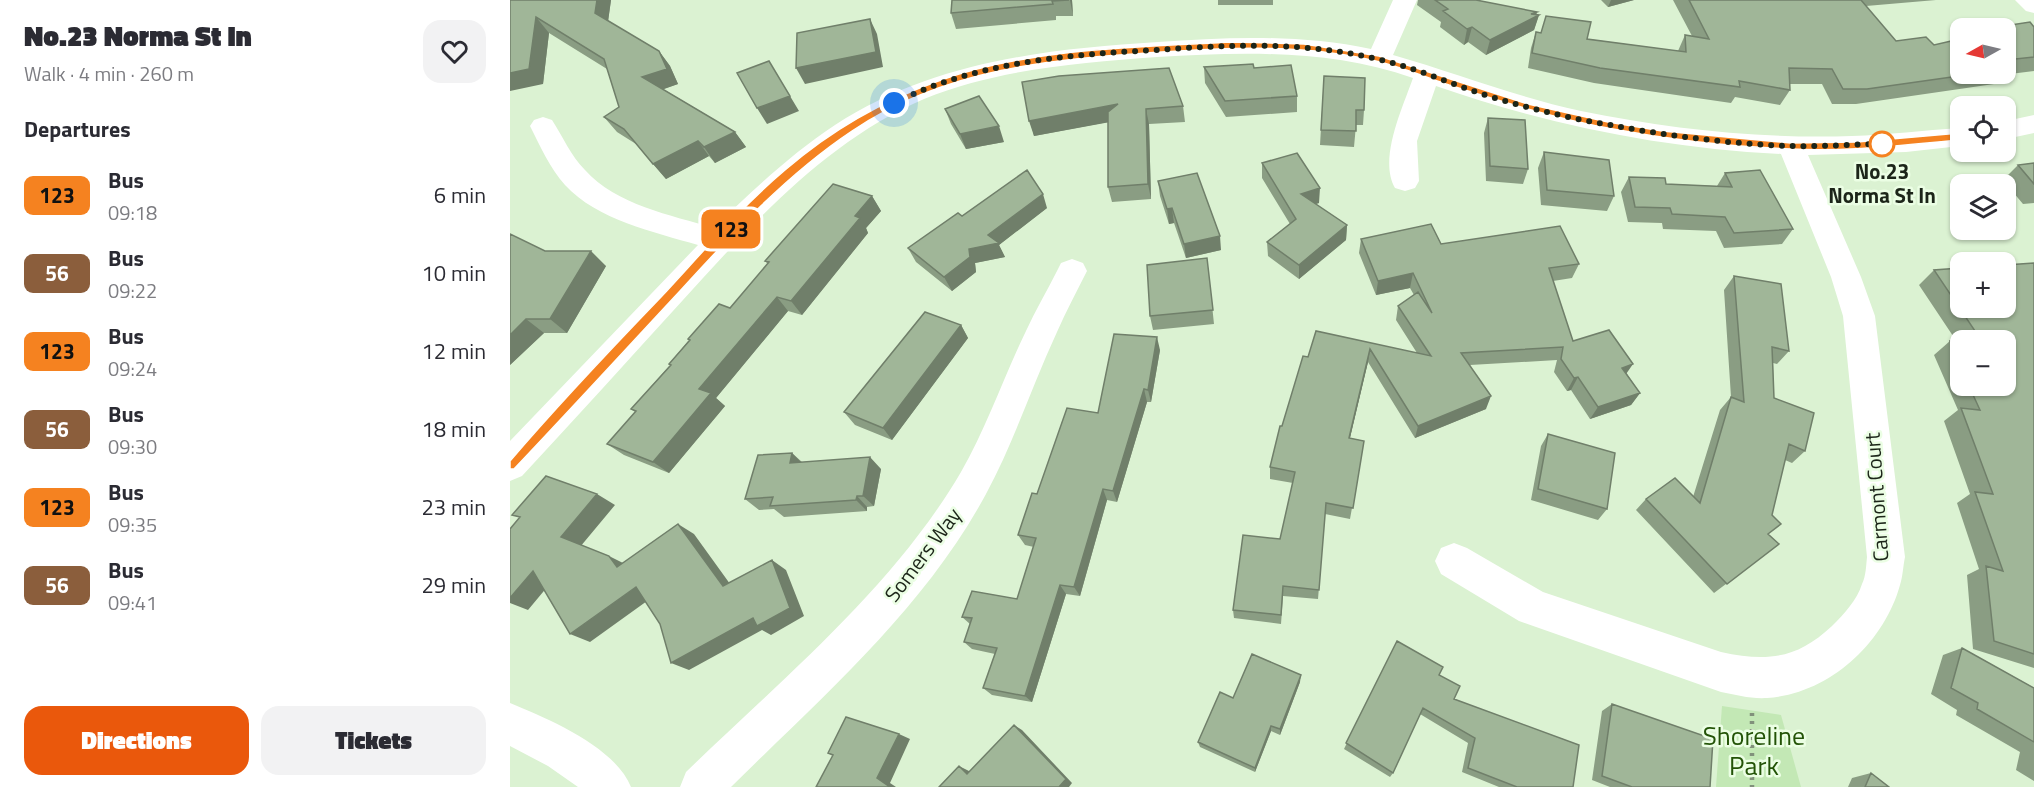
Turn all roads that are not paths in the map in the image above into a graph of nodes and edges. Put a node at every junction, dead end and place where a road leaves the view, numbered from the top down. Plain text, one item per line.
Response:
1 (1405, 0) edge
2 (2027, 0) edge
3 (2034, 6) edge
4 (1379, 59) junction
5 (1427, 75) junction
6 (2034, 124) edge
7 (543, 126) dead end
8 (2016, 128) edge
9 (1950, 138) edge
10 (1791, 146) junction
11 (1405, 181) dead end
12 (720, 241) junction
13 (1072, 271) dead end
14 (510, 465) edge
15 (1454, 561) dead end
16 (510, 724) edge
17 (610, 787) edge
18 (701, 787) edge

1 - 4 street
2 - 3 street
4 - 5 street
4 - 12 street
5 - 10 street
5 - 11 street
6 - 8 street
7 - 12 street
9 - 10 street
10 - 15 street, Carmont Court
12 - 14 street
13 - 18 street, Somers Way
16 - 17 street

